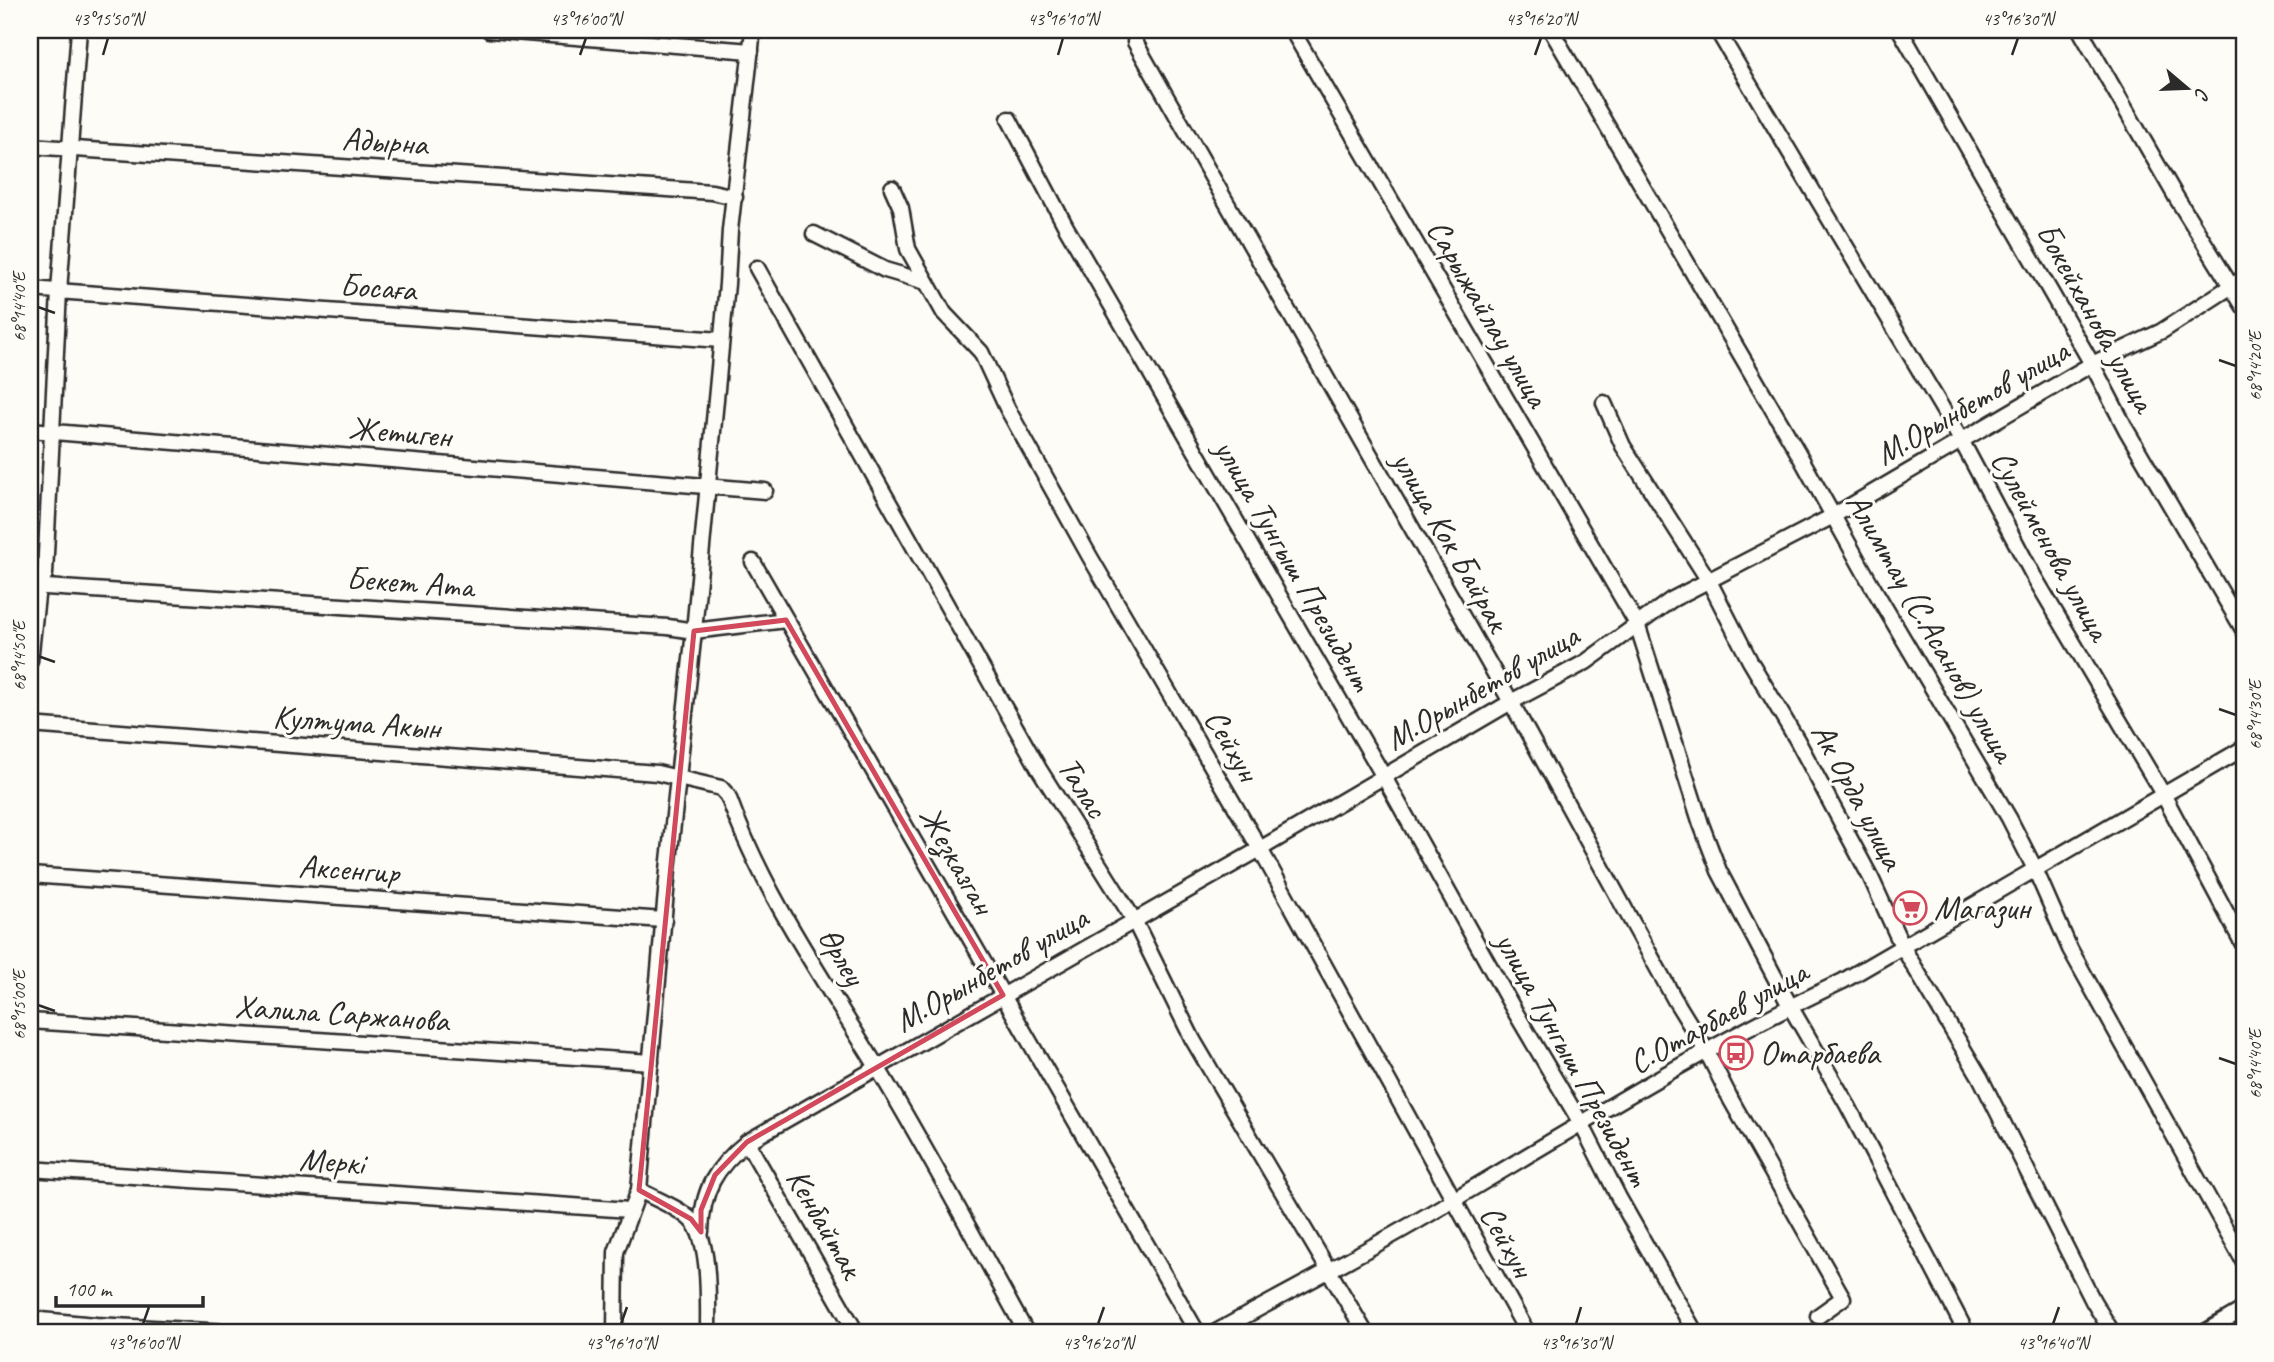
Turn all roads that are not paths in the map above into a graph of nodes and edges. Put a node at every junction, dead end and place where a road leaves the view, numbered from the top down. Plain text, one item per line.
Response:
1 (79, 30) edge
2 (489, 30) edge
3 (753, 30) edge
4 (1292, 30) edge
5 (1551, 30) edge
6 (1717, 30) edge
7 (1900, 30) edge
8 (2080, 30) edge
9 (1135, 42) dead end
10 (751, 51) junction
11 (1009, 118) dead end
12 (30, 146) edge
13 (70, 149) junction
14 (892, 188) dead end
15 (735, 197) junction
16 (814, 234) dead end
17 (758, 268) dead end
18 (926, 282) junction
19 (2238, 282) edge
20 (30, 289) edge
21 (59, 291) junction
22 (2244, 307) edge
23 (721, 340) junction
24 (2092, 364) junction
25 (1604, 403) dead end
26 (30, 430) edge
27 (53, 431) junction
28 (1961, 440) junction
29 (708, 485) junction
30 (765, 491) dead end
31 (1833, 516) junction
32 (752, 562) dead end
33 (1709, 581) junction
34 (34, 586) edge
35 (786, 620) junction
36 (1637, 624) junction
37 (694, 631) junction
38 (2244, 631) edge
39 (30, 661) edge
40 (1511, 702) junction
41 (30, 725) edge
42 (2244, 748) edge
43 (1384, 777) junction
44 (679, 779) junction
45 (2164, 796) junction
46 (1260, 849) junction
47 (2035, 869) junction
48 (30, 875) edge
49 (664, 920) junction
50 (1133, 920) junction
51 (1902, 946) junction
52 (2244, 946) edge
53 (1003, 995) junction
54 (1790, 1006) junction
55 (30, 1021) edge
56 (1707, 1052) junction
57 (650, 1062) junction
58 (877, 1067) junction
59 (1582, 1125) junction
60 (747, 1142) junction
61 (30, 1168) edge
62 (639, 1190) junction
63 (1452, 1201) junction
64 (630, 1210) junction
65 (701, 1232) junction
66 (2244, 1262) edge
67 (1328, 1269) junction
68 (2244, 1309) edge
69 (1818, 1316) dead end
70 (30, 1319) edge
71 (228, 1332) edge
72 (615, 1332) edge
73 (708, 1332) edge
74 (856, 1332) edge
75 (1026, 1332) edge
76 (1198, 1332) edge
77 (1216, 1332) edge
78 (1364, 1332) edge
79 (1527, 1332) edge
80 (1695, 1332) edge
81 (1966, 1332) edge
82 (2112, 1332) edge
83 (2205, 1332) edge

1 - 13 street
2 - 10 street
3 - 10 street
4 - 36 street, Сарыжайлау улица
5 - 31 street, Алимтау (С.Асанов) улица
6 - 28 street, Сулейменова улица
7 - 24 street, Бокейханова улица
8 - 19 street
9 - 40 street, улица Кок Байрак
10 - 15 street
11 - 43 street, улица Тунгыш Президент
12 - 13 street, Адырна
13 - 15 street, Адырна
13 - 21 street
14 - 18 street, Сейхун
15 - 23 street
16 - 18 street
17 - 50 street, Талас
18 - 46 street, Сейхун
19 - 22 street
19 - 24 street, М.Орынбетов улица
20 - 21 street, Босаға
21 - 23 street, Босаға
21 - 27 street
23 - 29 street
24 - 28 street, М.Орынбетов улица
24 - 38 street, Бокейханова улица
25 - 33 street, Ак Орда улица
26 - 27 street, Жетиген
27 - 29 street, Жетиген
27 - 34 street
28 - 31 street, М.Орынбетов улица
28 - 45 street, Сулейменова улица
29 - 30 street, Жетиген
29 - 37 street
31 - 33 street, М.Орынбетов улица
31 - 47 street, Алимтау (С.Асанов) улица
32 - 35 street, Жезказган
33 - 36 street, М.Орынбетов улица
33 - 51 street, Ак Орда улица
34 - 37 street, Бекет Ата
34 - 39 street
35 - 37 street, Бекет Ата
35 - 53 street, Жезказган
36 - 40 street, М.Орынбетов улица
36 - 54 street, Сарыжайлау улица
37 - 44 street
40 - 43 street, М.Орынбетов улица
40 - 56 street, улица Кок Байрак
41 - 44 street, Култума Акын
42 - 45 street, С.Отарбаев улица
43 - 46 street, М.Орынбетов улица
43 - 59 street, улица Тунгыш Президент
44 - 49 street
44 - 58 street, Өрлеу
45 - 47 street, С.Отарбаев улица
45 - 52 street, Сулейменова улица
46 - 50 street, М.Орынбетов улица
46 - 63 street, Сейхун
47 - 51 street, С.Отарбаев улица
47 - 66 street, Алимтау (С.Асанов) улица
48 - 49 street, Аксенгир
49 - 57 street
50 - 53 street, М.Орынбетов улица
50 - 67 street, Талас
51 - 54 street, С.Отарбаев улица
51 - 82 street, Ак Орда улица
53 - 58 street, М.Орынбетов улица
53 - 76 street, Жезказган
54 - 56 street, С.Отарбаев улица
54 - 81 street, Сарыжайлау улица
55 - 57 street, Халила Саржанова
56 - 59 street, С.Отарбаев улица
56 - 69 street, улица Кок Байрак
57 - 62 street
58 - 60 street, М.Орынбетов улица
58 - 75 street, Өрлеу
59 - 63 street, С.Отарбаев улица
59 - 80 street, улица Тунгыш Президент
60 - 65 street, М.Орынбетов улица
60 - 74 street, Кенбайтак
61 - 64 street, Меркі
62 - 64 street
62 - 65 street
63 - 67 street, С.Отарбаев улица
63 - 79 street, Сейхун
64 - 72 street
65 - 73 street, М.Орынбетов улица
67 - 77 street, С.Отарбаев улица
67 - 78 street, Талас
68 - 83 street
70 - 71 street

